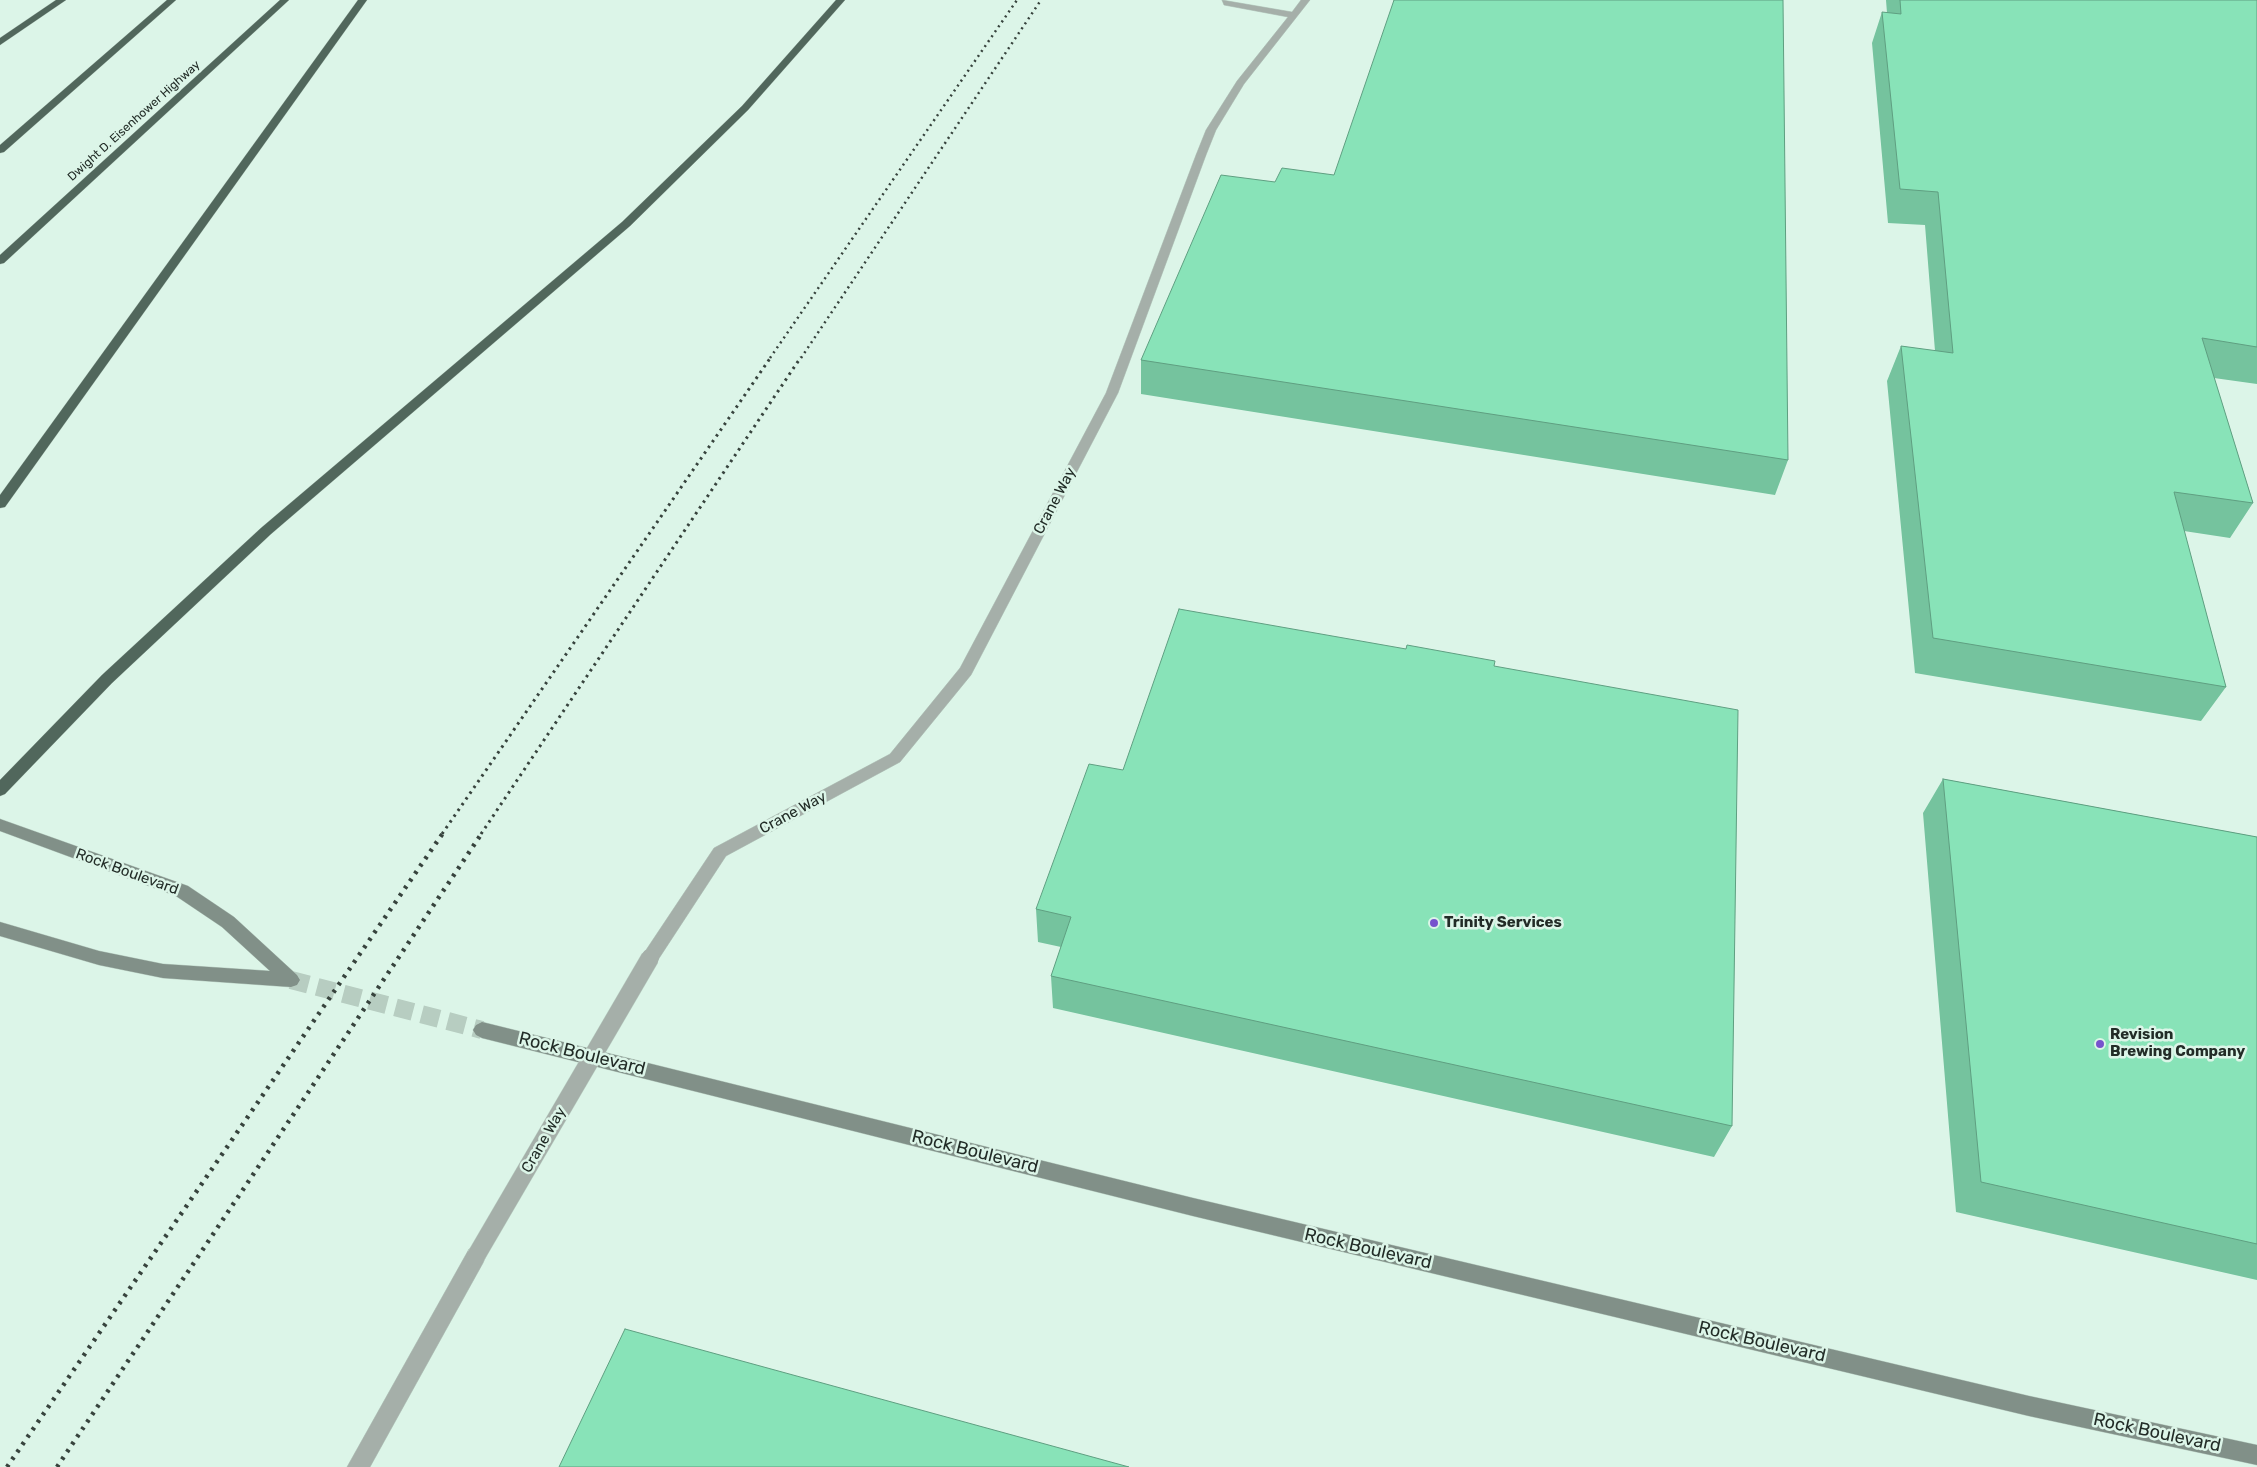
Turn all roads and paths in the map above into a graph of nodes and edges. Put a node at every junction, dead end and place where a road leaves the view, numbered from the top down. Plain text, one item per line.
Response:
1 (62, 0) edge
2 (172, 0) edge
3 (285, 0) edge
4 (363, 0) edge
5 (841, 0) edge
6 (1226, 0) edge
7 (1306, 0) edge
8 (1294, 15) junction
9 (0, 42) edge
10 (0, 150) edge
11 (0, 260) edge
12 (0, 504) edge
13 (0, 790) edge
14 (0, 825) edge
15 (0, 929) edge
16 (482, 1030) tunnel mouth
17 (2257, 1455) edge
18 (358, 1467) edge

1 - 9 highway
2 - 10 highway
3 - 11 highway, Dwight D. Eisenhower Highway
4 - 12 highway
5 - 13 highway
6 - 8 street
7 - 8 street, Crane Way
8 - 18 street, Crane Way, bridge
14 - 15 main road, Rock Boulevard
16 - 17 main road, Rock Boulevard

